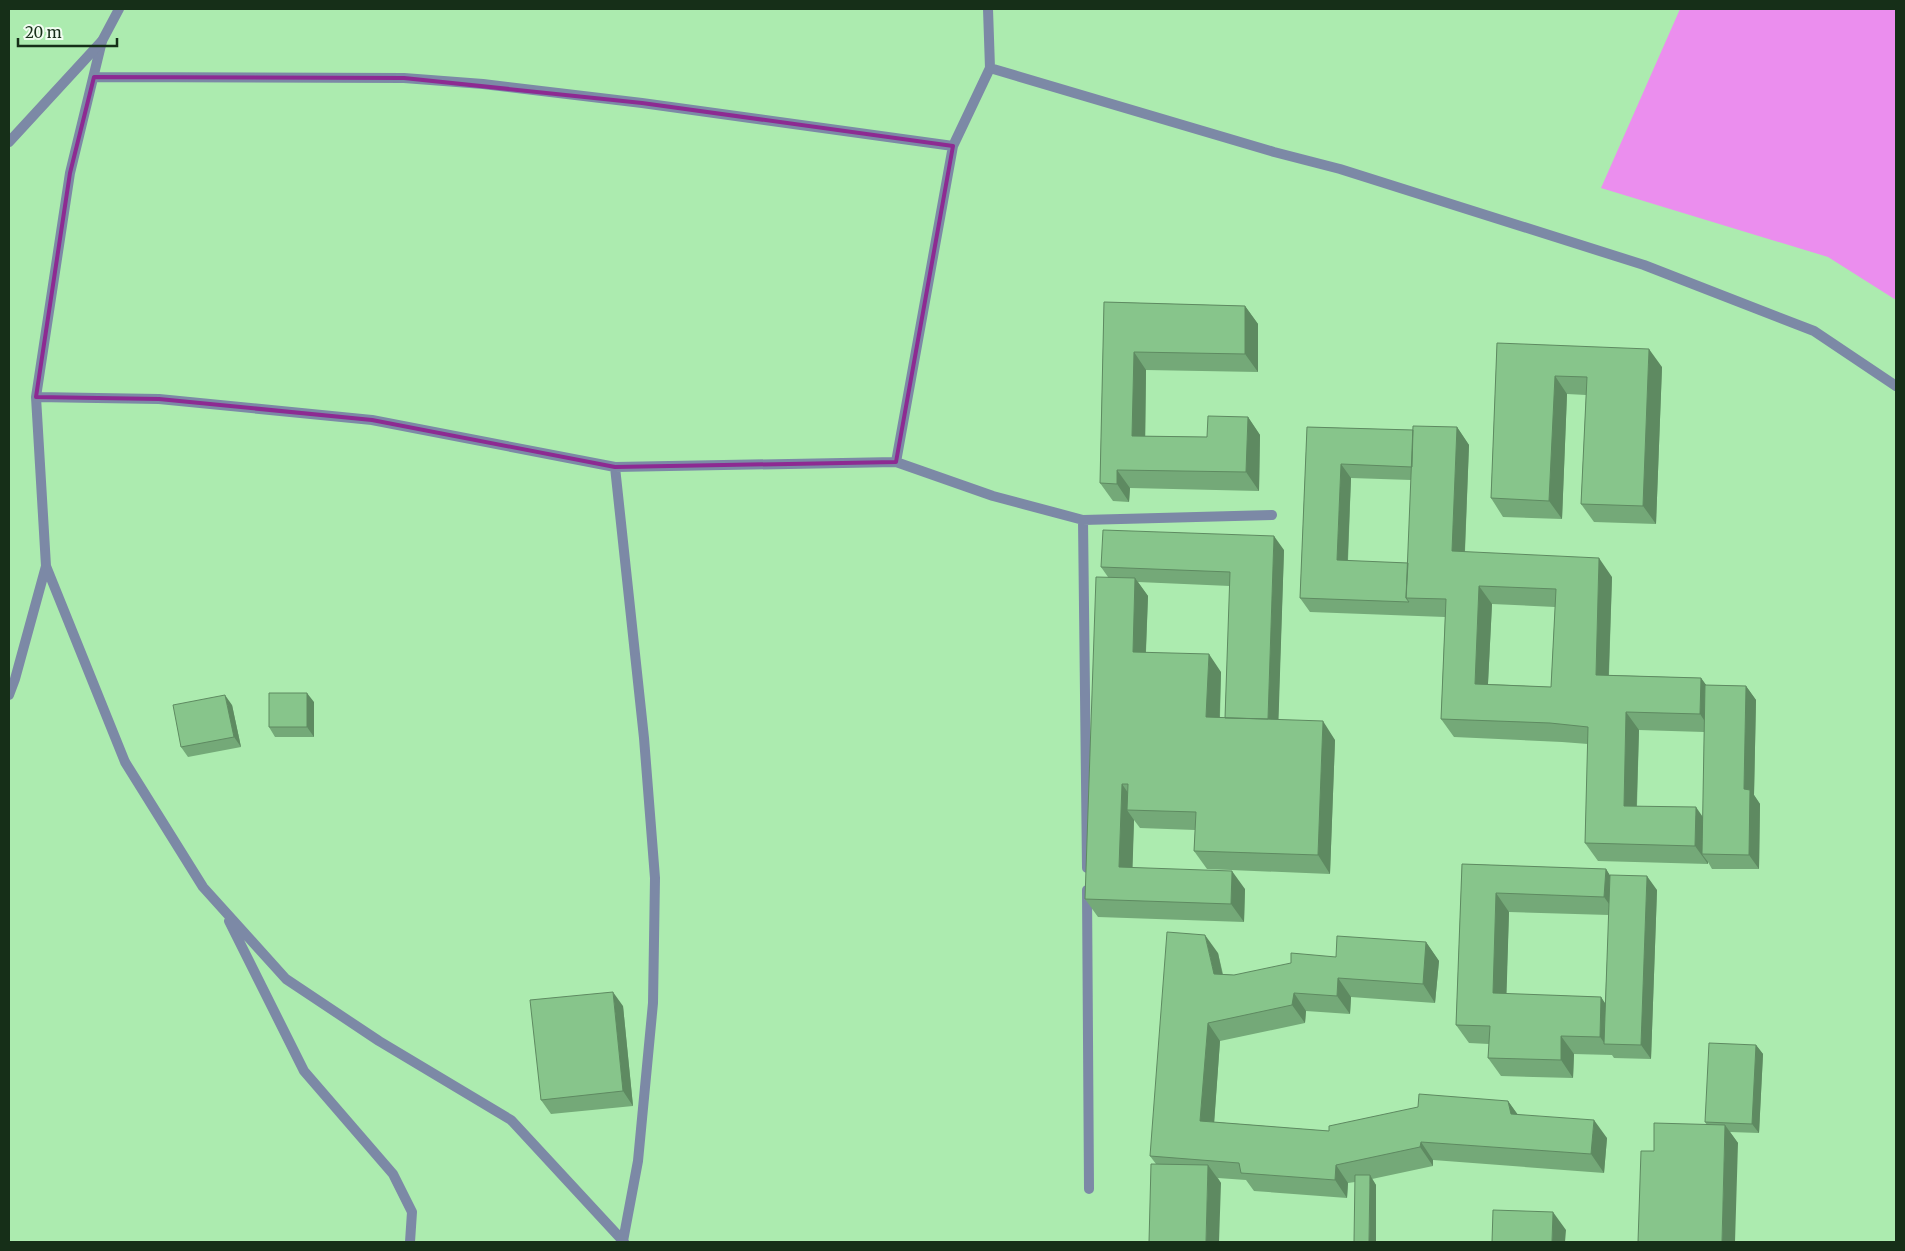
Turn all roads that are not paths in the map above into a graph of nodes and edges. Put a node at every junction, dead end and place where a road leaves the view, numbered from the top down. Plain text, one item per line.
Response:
1 (120, 9) edge
2 (988, 9) edge
3 (102, 41) junction
4 (990, 68) junction
5 (94, 76) junction
6 (9, 142) edge
7 (953, 146) junction
8 (1896, 386) edge
9 (36, 397) junction
10 (896, 462) junction
11 (615, 467) junction
12 (1272, 515) dead end
13 (1084, 520) junction
14 (46, 566) junction
15 (9, 696) edge
16 (224, 910) junction
17 (1090, 1190) dead end
18 (410, 1242) edge
19 (623, 1242) edge

1 - 3 street
2 - 4 street
3 - 5 street
3 - 6 street
4 - 7 street
4 - 8 street
5 - 7 street
5 - 9 street
7 - 10 street
9 - 11 street
9 - 14 street
10 - 11 street
10 - 13 street
11 - 19 street
12 - 13 street
13 - 17 street
14 - 15 street
14 - 16 street
16 - 18 street
16 - 19 street

